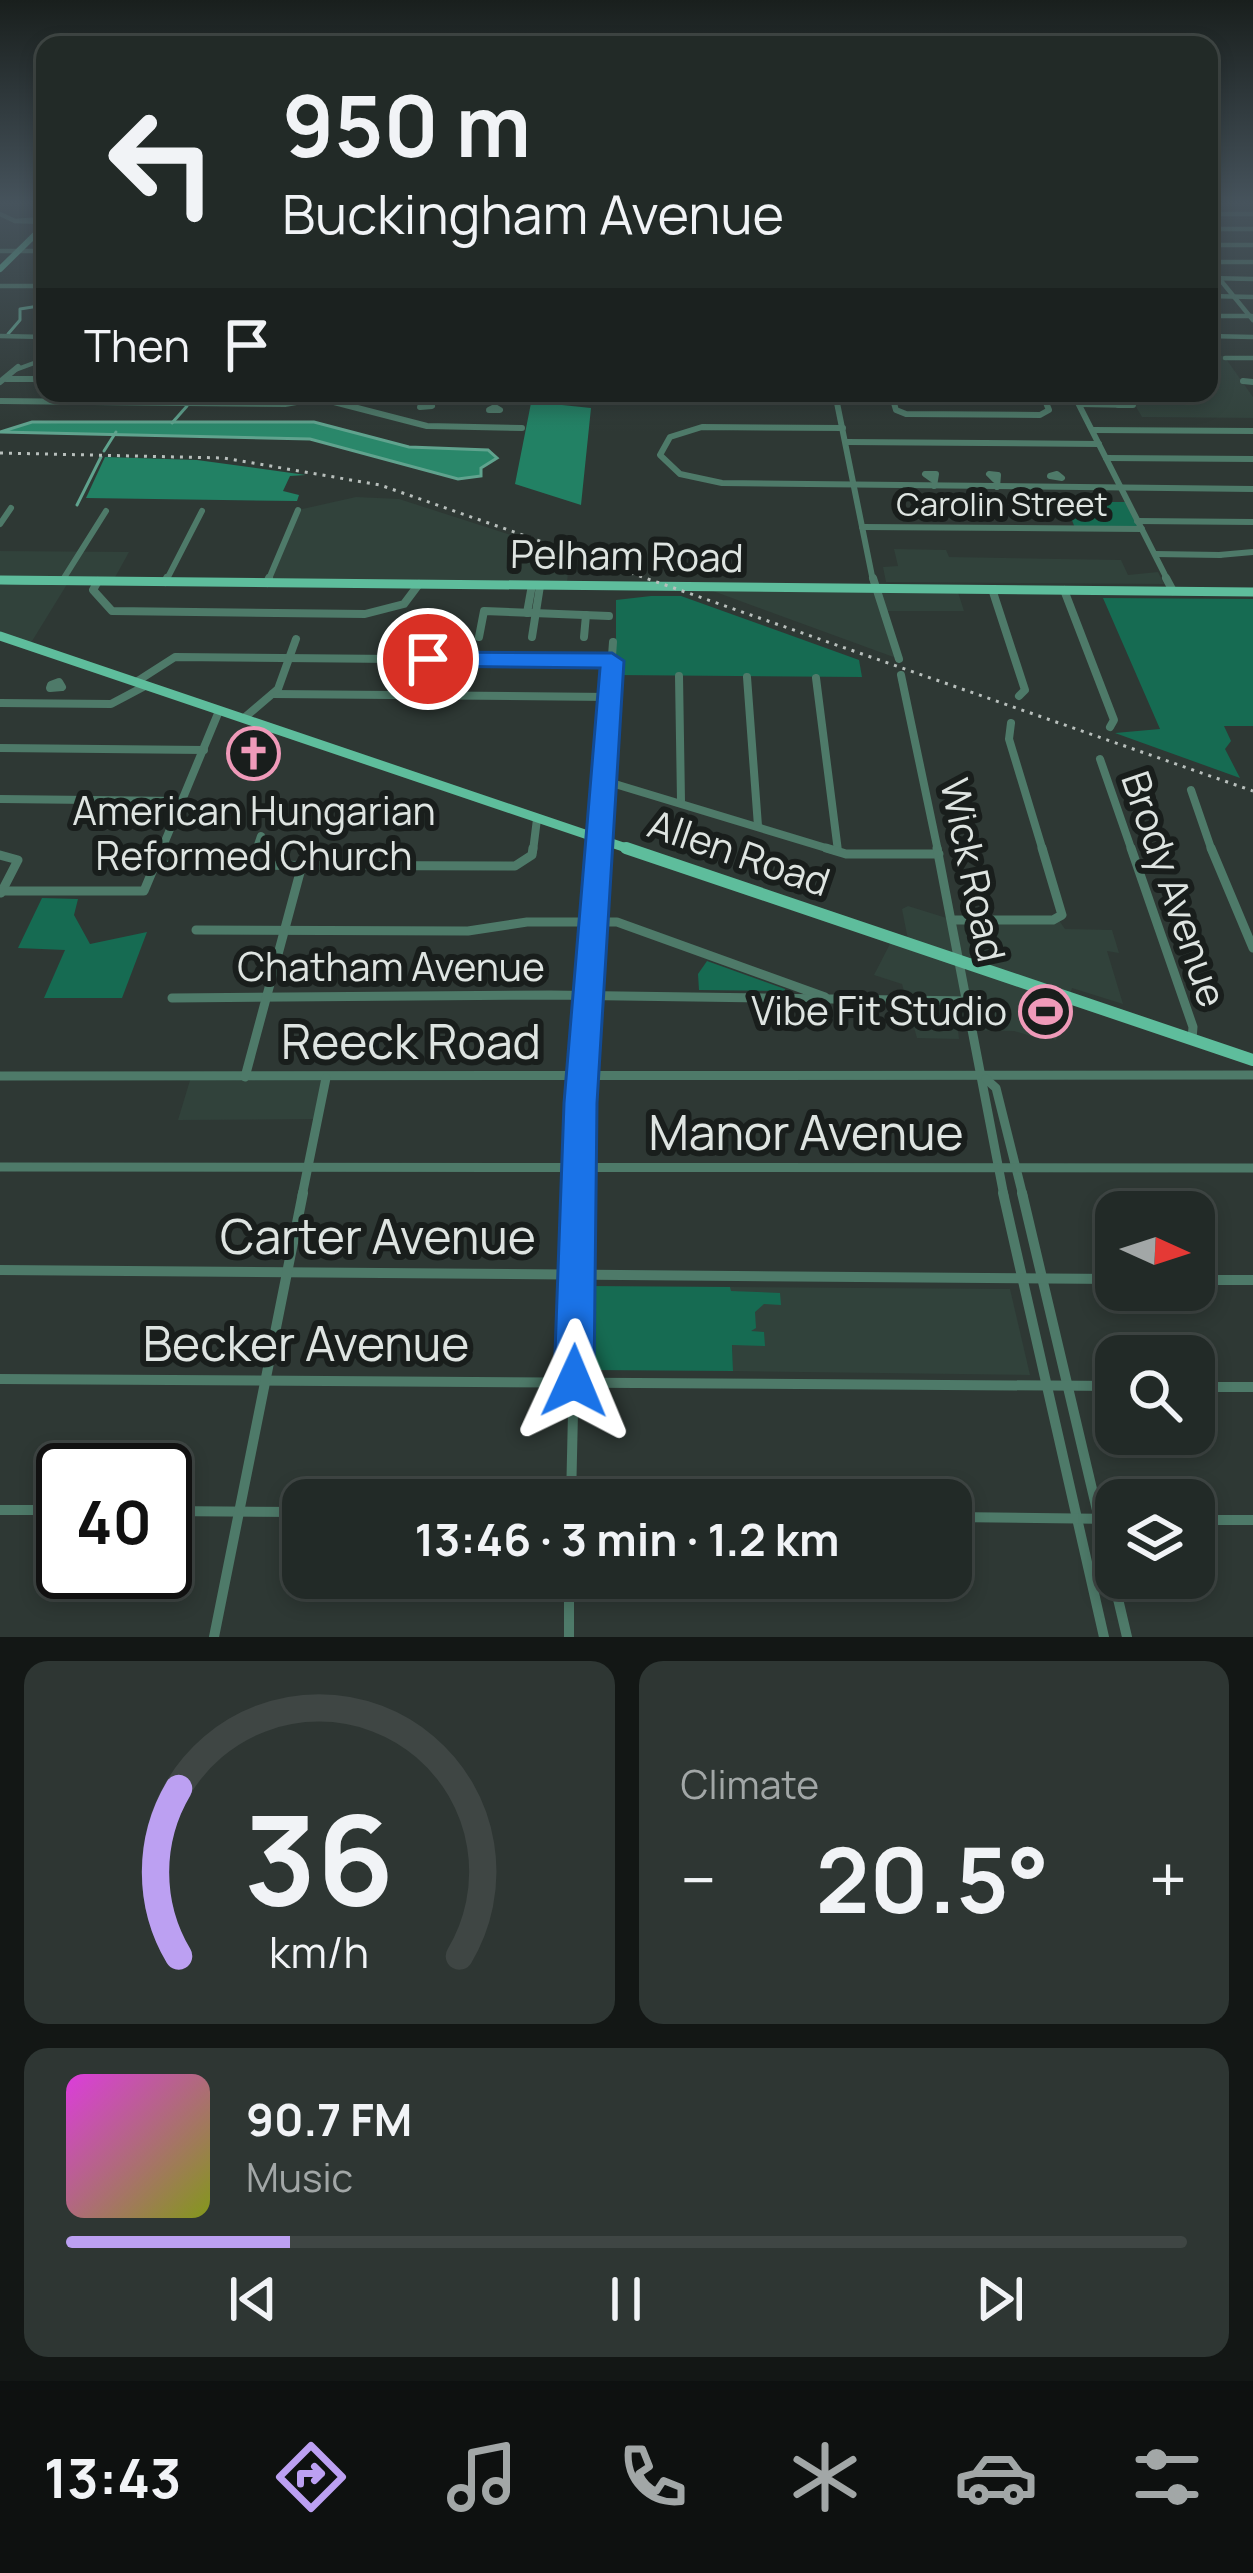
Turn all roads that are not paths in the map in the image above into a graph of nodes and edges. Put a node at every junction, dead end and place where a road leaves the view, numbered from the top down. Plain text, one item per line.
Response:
1 (1220, 279) edge
2 (0, 286) edge
3 (36, 286) edge
4 (1218, 296) edge
5 (1233, 296) junction
6 (1253, 296) edge
7 (1218, 316) edge
8 (1252, 317) edge
9 (4, 336) edge
10 (1218, 336) edge
11 (36, 337) edge
12 (1253, 337) edge
13 (1226, 358) dead end
14 (1253, 358) edge
15 (36, 361) edge
16 (36, 379) edge
17 (2, 380) edge
18 (1243, 382) dead end
19 (1253, 382) edge
20 (0, 401) edge
21 (36, 401) edge
22 (95, 402) edge
23 (295, 402) edge
24 (347, 402) edge
25 (838, 402) edge
26 (896, 402) edge
27 (1044, 402) edge
28 (1078, 404) joint
29 (1117, 404) dead end
30 (422, 409) dead end
31 (500, 411) dead end
32 (404, 420) junction
33 (496, 428) junction
34 (522, 428) dead end
35 (843, 428) junction
36 (1091, 430) junction
37 (1253, 431) edge
38 (847, 442) junction
39 (1099, 444) junction
40 (1106, 458) junction
41 (1253, 459) edge
42 (855, 488) junction
43 (1121, 488) junction
44 (1253, 489) edge
45 (11, 508) dead end
46 (298, 510) dead end
47 (106, 511) dead end
48 (202, 511) dead end
49 (1138, 520) junction
50 (1253, 522) edge
51 (0, 524) edge
52 (862, 527) junction
53 (1142, 530) junction
54 (1253, 552) edge
55 (1155, 554) junction
56 (0, 580) edge
57 (62, 581) junction
58 (98, 581) junction
59 (165, 581) junction
60 (267, 583) junction
61 (414, 584) junction
62 (536, 586) junction
63 (875, 589) junction
64 (992, 590) junction
65 (1064, 590) junction
66 (1173, 591) junction
67 (1253, 592) edge
68 (531, 613) junction
69 (586, 615) junction
70 (609, 616) dead end
71 (0, 636) edge
72 (479, 637) dead end
73 (532, 637) dead end
74 (584, 637) dead end
75 (296, 639) dead end
76 (613, 643) dead end
77 (289, 658) junction
78 (898, 659) dead end
79 (612, 661) junction
80 (901, 675) dead end
81 (679, 676) dead end
82 (747, 677) dead end
83 (816, 678) dead end
84 (140, 685) junction
85 (55, 689) dead end
86 (273, 694) junction
87 (1018, 696) dead end
88 (610, 697) junction
89 (0, 703) edge
90 (46, 704) junction
91 (219, 711) junction
92 (242, 719) junction
93 (1011, 723) dead end
94 (1110, 727) dead end
95 (0, 748) edge
96 (203, 750) junction
97 (1100, 759) dead end
98 (605, 781) junction
99 (1191, 790) dead end
100 (0, 799) edge
101 (183, 801) junction
102 (681, 801) junction
103 (537, 819) junction
104 (758, 826) junction
105 (261, 836) dead end
106 (601, 841) junction
107 (838, 851) junction
108 (939, 854) junction
109 (0, 855) edge
110 (156, 865) junction
111 (252, 866) junction
112 (302, 866) junction
113 (1, 893) edge
114 (953, 920) junction
115 (594, 922) junction
116 (196, 930) dead end
117 (285, 930) junction
118 (1253, 948) edge
119 (962, 964) junction
120 (588, 996) junction
121 (172, 998) dead end
122 (266, 998) junction
123 (832, 999) junction
124 (969, 1001) junction
125 (1191, 1040) junction
126 (1253, 1060) edge
127 (1253, 1075) edge
128 (0, 1076) edge
129 (245, 1077) junction
130 (326, 1078) junction
131 (985, 1078) junction
132 (582, 1079) junction
133 (0, 1167) edge
134 (308, 1168) junction
135 (1253, 1168) edge
136 (579, 1169) junction
137 (998, 1169) junction
138 (1017, 1169) junction
139 (0, 1270) edge
140 (287, 1272) junction
141 (576, 1274) junction
142 (1022, 1278) junction
143 (1041, 1278) junction
144 (1095, 1279) edge
145 (1215, 1280) edge
146 (1253, 1280) edge
147 (0, 1379) edge
148 (266, 1379) junction
149 (574, 1381) junction
150 (1047, 1386) junction
151 (1067, 1386) junction
152 (1095, 1386) edge
153 (1215, 1387) edge
154 (1253, 1388) edge
155 (572, 1479) edge
156 (1095, 1499) edge
157 (0, 1510) edge
158 (36, 1510) edge
159 (192, 1511) edge
160 (239, 1511) junction
161 (282, 1512) edge
162 (972, 1517) edge
163 (1077, 1519) junction
164 (1095, 1519) edge
165 (1215, 1520) edge
166 (1253, 1520) edge
167 (569, 1599) edge
168 (1118, 1599) edge
169 (214, 1637) edge
170 (569, 1637) edge
171 (1104, 1637) edge
172 (1127, 1637) edge

1 - 5 street
2 - 3 street
4 - 5 street
5 - 6 street
5 - 8 street
7 - 8 street
9 - 11 street
10 - 12 street
13 - 14 street
15 - 17 street
16 - 17 street
18 - 19 street
20 - 21 street
22 - 23 street
24 - 32 street
25 - 35 street
26 - 27 street
28 - 29 street
28 - 36 street
30 - 32 street
31 - 33 street
32 - 33 street
33 - 34 street
35 - 38 street
35 - 42 street
36 - 37 street
36 - 39 street
38 - 39 street
38 - 42 street
39 - 40 street
40 - 41 street
40 - 43 street
42 - 43 street
42 - 52 street
43 - 44 street
43 - 49 street
45 - 51 street
46 - 60 street
47 - 57 street
48 - 59 street
49 - 50 street
49 - 53 street
52 - 53 street, Carolin Street
52 - 63 street
53 - 55 street
54 - 55 street
55 - 66 street
56 - 57 main road, Pelham Road
57 - 58 main road, Pelham Road
58 - 59 main road, Pelham Road
58 - 61 street
59 - 60 main road, Pelham Road
60 - 61 main road, Pelham Road
61 - 62 main road, Pelham Road
62 - 63 main road, Pelham Road
62 - 68 street
63 - 64 main road, Pelham Road
63 - 78 street
64 - 65 main road, Pelham Road
64 - 87 street
65 - 66 main road, Pelham Road
65 - 94 street, Brody Avenue
66 - 67 main road, Pelham Road
68 - 69 street
68 - 72 street
68 - 73 street
69 - 70 street
69 - 74 street
71 - 84 main road, Allen Road
75 - 77 street
76 - 79 street
77 - 79 street
77 - 84 street
77 - 86 street
79 - 88 street
80 - 108 street, Wick Road
81 - 102 street
82 - 104 street
83 - 107 street
84 - 90 street
84 - 91 main road, Allen Road
85 - 90 street
86 - 88 street
86 - 92 street
88 - 98 street
89 - 90 street
91 - 92 main road, Allen Road
91 - 96 street
92 - 103 main road, Allen Road
93 - 114 street
95 - 96 street
96 - 101 street
97 - 125 street, Brody Avenue
98 - 102 street
98 - 106 street
99 - 118 street
100 - 101 street
101 - 110 street
102 - 104 street
103 - 106 main road, Allen Road
103 - 112 street
104 - 107 street
105 - 111 street
106 - 115 street
106 - 119 main road, Allen Road
107 - 108 street
108 - 114 street, Wick Road
109 - 113 street
110 - 111 street
110 - 113 street
111 - 112 street
112 - 117 street
114 - 119 street, Wick Road
115 - 117 street
115 - 120 street
115 - 123 street
116 - 117 street
117 - 122 street
119 - 124 street, Wick Road
119 - 125 main road, Allen Road
120 - 122 street, Chatham Avenue
120 - 123 street, Chatham Avenue
120 - 132 street
121 - 122 street, Chatham Avenue
122 - 129 street
123 - 124 street, Chatham Avenue
124 - 131 street, Wick Road
125 - 126 main road, Allen Road
127 - 131 street, Reeck Road
128 - 129 street, Reeck Road
129 - 130 street, Reeck Road
130 - 132 street, Reeck Road
130 - 134 street
131 - 132 street, Reeck Road
131 - 137 street, Wick Road
131 - 138 street, Wick Road
132 - 136 street
133 - 134 street, Manor Avenue
134 - 136 street, Manor Avenue
134 - 140 street
135 - 138 street, Manor Avenue
136 - 137 street, Manor Avenue
136 - 141 street
137 - 138 street, Manor Avenue
137 - 142 street, Wick Road
138 - 143 street, Wick Road
139 - 140 street, Carter Avenue
140 - 141 street, Carter Avenue
140 - 148 street
141 - 142 street, Carter Avenue
141 - 149 street
142 - 143 street, Carter Avenue
142 - 150 street, Wick Road
143 - 144 street, Carter Avenue
143 - 151 street, Wick Road
145 - 146 street
147 - 148 street, Becker Avenue
148 - 149 street, Becker Avenue
148 - 160 street
149 - 150 street, Becker Avenue
149 - 155 street
150 - 151 street, Becker Avenue
150 - 163 street, Wick Road
151 - 152 street, Becker Avenue
151 - 156 street, Wick Road
153 - 154 street
157 - 158 street
159 - 160 street
160 - 161 street
160 - 169 street
162 - 163 street
163 - 164 street
163 - 171 street, Wick Road
165 - 166 street
167 - 170 street
168 - 172 street, Wick Road

